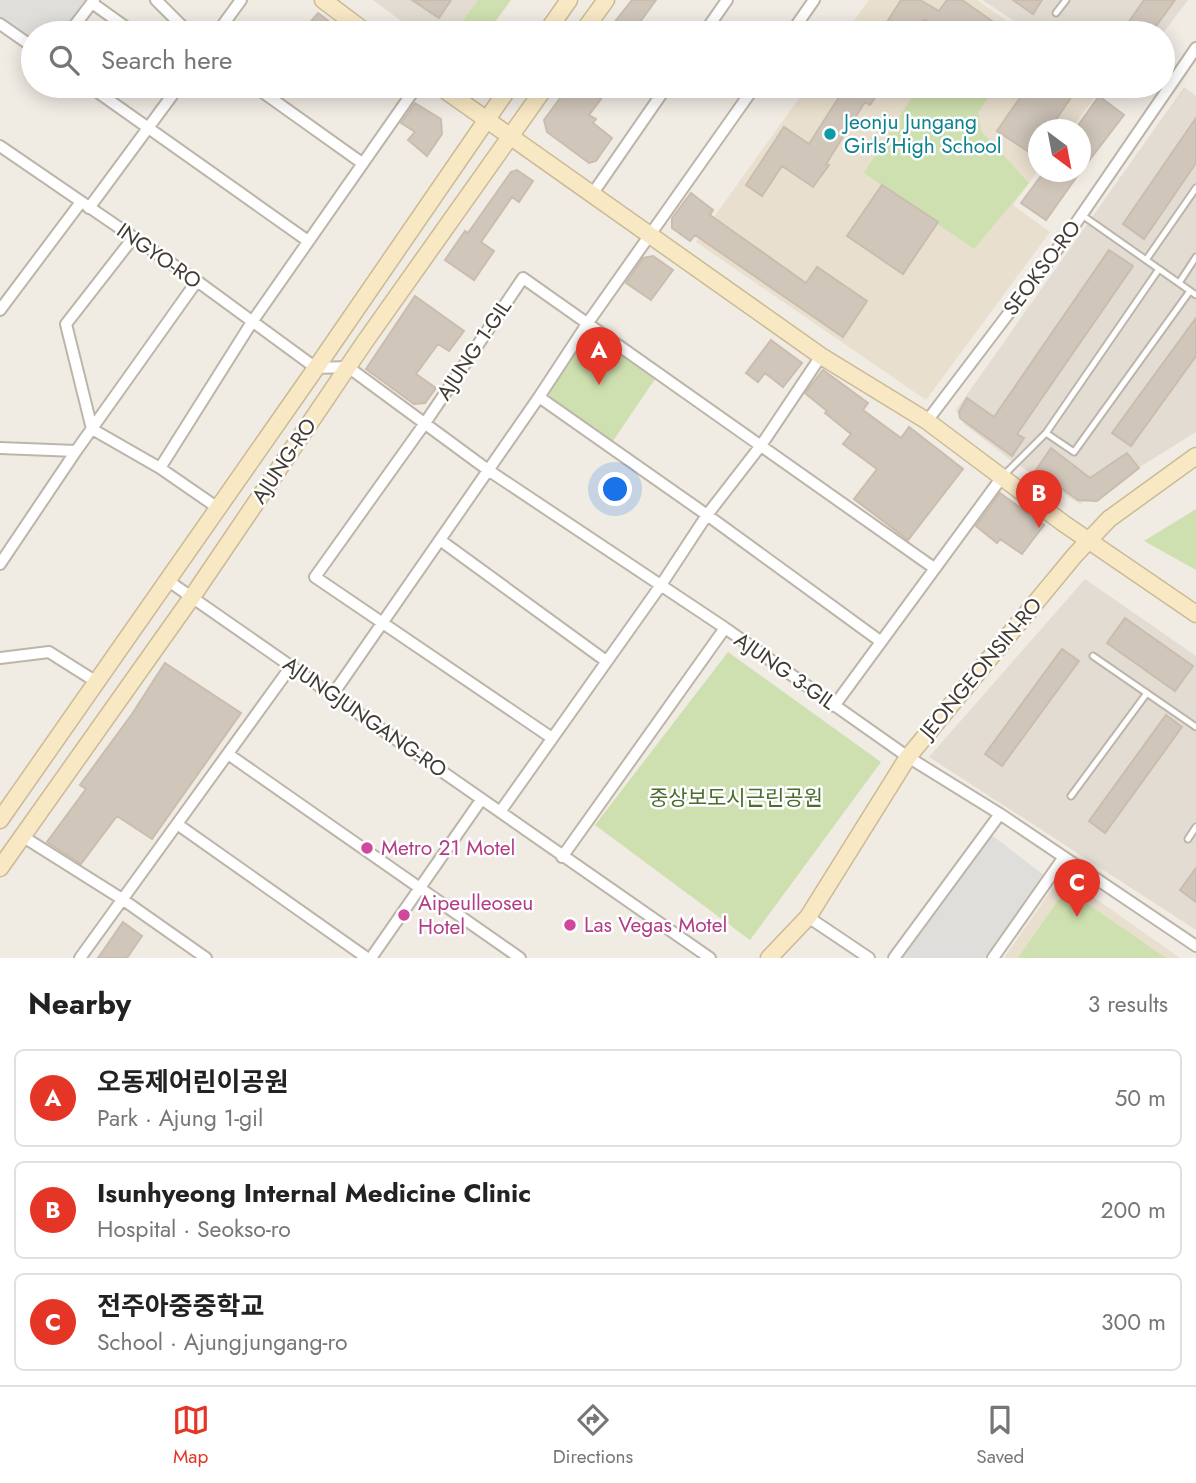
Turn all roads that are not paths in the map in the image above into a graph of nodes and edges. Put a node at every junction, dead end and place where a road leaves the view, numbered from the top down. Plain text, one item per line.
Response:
1 (156, 0) edge
2 (241, 0) edge
3 (323, 0) edge
4 (569, 0) edge
5 (606, 0) edge
6 (727, 0) edge
7 (814, 0) edge
8 (1066, 0) edge
9 (93, 2) edge
10 (1056, 13) dead end
11 (78, 21) edge
12 (118, 21) edge
13 (177, 21) edge
14 (226, 21) edge
15 (351, 21) edge
16 (554, 21) edge
17 (591, 21) edge
18 (712, 21) edge
19 (799, 21) edge
20 (0, 24) edge
21 (21, 39) edge
22 (1196, 48) edge
23 (1175, 79) edge
24 (106, 98) edge
25 (170, 98) edge
26 (270, 98) edge
27 (408, 98) edge
28 (456, 98) edge
29 (502, 98) edge
30 (538, 98) edge
31 (659, 98) edge
32 (747, 98) edge
33 (1162, 98) edge
34 (486, 120) junction
35 (147, 127) junction
36 (511, 136) junction
37 (0, 146) edge
38 (362, 163) junction
39 (1196, 188) edge
40 (593, 192) junction
41 (85, 205) junction
42 (1082, 215) junction
43 (652, 234) junction
44 (133, 238) junction
45 (308, 241) junction
46 (1196, 257) edge
47 (1146, 260) junction
48 (1159, 269) junction
49 (197, 281) junction
50 (1178, 283) junction
51 (1193, 293) edge
52 (0, 310) edge
53 (252, 322) junction
54 (587, 324) junction
55 (821, 356) junction
56 (348, 367) junction
57 (316, 368) junction
58 (539, 397) junction
59 (927, 421) junction
60 (425, 423) junction
61 (92, 429) junction
62 (1046, 433) junction
63 (762, 444) junction
64 (0, 448) edge
65 (76, 451) junction
66 (1196, 456) edge
67 (160, 468) junction
68 (488, 470) junction
69 (1002, 477) junction
70 (218, 508) junction
71 (707, 515) junction
72 (570, 525) joint
73 (440, 540) junction
74 (1088, 540) junction
75 (0, 564) edge
76 (934, 568) junction
77 (167, 580) junction
78 (661, 585) junction
79 (192, 597) junction
80 (1196, 614) edge
81 (383, 622) junction
82 (725, 628) junction
83 (880, 641) junction
84 (1093, 656) dead end
85 (0, 657) edge
86 (606, 661) junction
87 (292, 665) junction
88 (95, 681) junction
89 (1147, 693) junction
90 (332, 694) junction
91 (834, 706) junction
92 (1196, 727) edge
93 (552, 738) junction
94 (228, 754) junction
95 (908, 757) junction
96 (1071, 796) dead end
97 (481, 800) junction
98 (500, 812) junction
99 (1000, 814) junction
100 (0, 820) edge
101 (177, 824) junction
102 (1196, 827) edge
103 (22, 836) junction
104 (1188, 839) dead end
105 (562, 857) junction
106 (1064, 857) junction
107 (0, 868) edge
108 (420, 888) junction
109 (122, 900) junction
110 (808, 916) junction
111 (1196, 946) edge
112 (80, 958) edge
113 (206, 958) edge
114 (369, 958) edge
115 (520, 958) edge
116 (710, 958) edge
117 (769, 958) edge
118 (869, 958) edge
119 (894, 958) edge
120 (993, 958) edge

1 - 13 street
2 - 14 street
3 - 15 street
4 - 16 street
5 - 17 street
6 - 18 street
7 - 19 street
8 - 10 lane
9 - 11 street
9 - 12 street
20 - 21 street
22 - 23 street, SEOKSO-RO
24 - 35 street
25 - 35 street
26 - 38 street
27 - 38 street
28 - 34 street
29 - 34 street, AJUNG-RO
30 - 36 street, AJUNG-RO
31 - 40 street
32 - 43 street
33 - 42 street, SEOKSO-RO
34 - 36 street
34 - 57 street, AJUNG-RO
35 - 41 street
35 - 45 street
36 - 40 street
36 - 56 street, AJUNG-RO
37 - 41 street, INGYO-RO
38 - 45 street
39 - 47 lane
40 - 43 street
41 - 44 street, INGYO-RO
41 - 52 street
42 - 47 lane
42 - 59 street, SEOKSO-RO
43 - 54 street
43 - 55 street
44 - 49 street, INGYO-RO
44 - 61 street
45 - 53 street
46 - 50 lane
47 - 48 lane
48 - 50 lane
48 - 62 lane
49 - 53 street, INGYO-RO
49 - 61 street
50 - 51 lane
51 - 62 lane
53 - 57 street, INGYO-RO
53 - 67 street
54 - 58 street
54 - 60 street, AJUNG 1-GIL
54 - 63 street, AJUNG 1-GIL
55 - 59 street
55 - 63 street
56 - 57 street
56 - 60 street
56 - 79 street, AJUNG-RO
57 - 70 street, AJUNG-RO
58 - 68 street
58 - 71 street
59 - 69 street
60 - 68 street, AJUNG 1-GIL
60 - 81 street
61 - 65 street
61 - 67 street
62 - 69 lane
63 - 71 street
63 - 76 street
64 - 65 street
65 - 75 street
66 - 74 street, JEONGEONSIN-RO
67 - 70 street
68 - 72 street, AJUNG 1-GIL
68 - 73 street
69 - 74 street
69 - 76 street
70 - 77 street, AJUNG-RO
71 - 78 street
71 - 83 street
72 - 78 street, AJUNG 3-GIL
73 - 81 street
73 - 86 street
74 - 80 street
74 - 95 street, JEONGEONSIN-RO
76 - 83 street
77 - 79 street, AJUNGJUNGANG-RO
77 - 88 street, AJUNG-RO
78 - 82 street, AJUNG 3-GIL
78 - 86 street
79 - 87 street, AJUNGJUNGANG-RO
79 - 103 street, AJUNG-RO
81 - 90 street
81 - 93 street
82 - 91 street, AJUNG 3-GIL
82 - 105 street
83 - 91 street
84 - 89 lane
85 - 88 street
86 - 93 street
87 - 90 street, AJUNGJUNGANG-RO
87 - 94 street
88 - 100 street, AJUNG-RO
89 - 92 lane
89 - 96 lane
90 - 97 street, AJUNGJUNGANG-RO
91 - 95 street, AJUNG 3-GIL
93 - 98 street
94 - 101 street
94 - 108 street
95 - 99 street, AJUNG 3-GIL
95 - 110 street, JEONGEONSIN-RO
97 - 98 street, AJUNGJUNGANG-RO
97 - 108 street
98 - 105 street, AJUNGJUNGANG-RO
99 - 106 street, AJUNG 3-GIL
99 - 119 street
101 - 109 street
101 - 114 street
102 - 104 lane
103 - 107 street, AJUNG-RO
103 - 109 street
105 - 116 street, AJUNGJUNGANG-RO
106 - 111 street, AJUNG 3-GIL
106 - 120 street
108 - 114 street
108 - 115 street
109 - 112 street
109 - 113 street
110 - 117 street, JEONGEONSIN-RO
110 - 118 street

